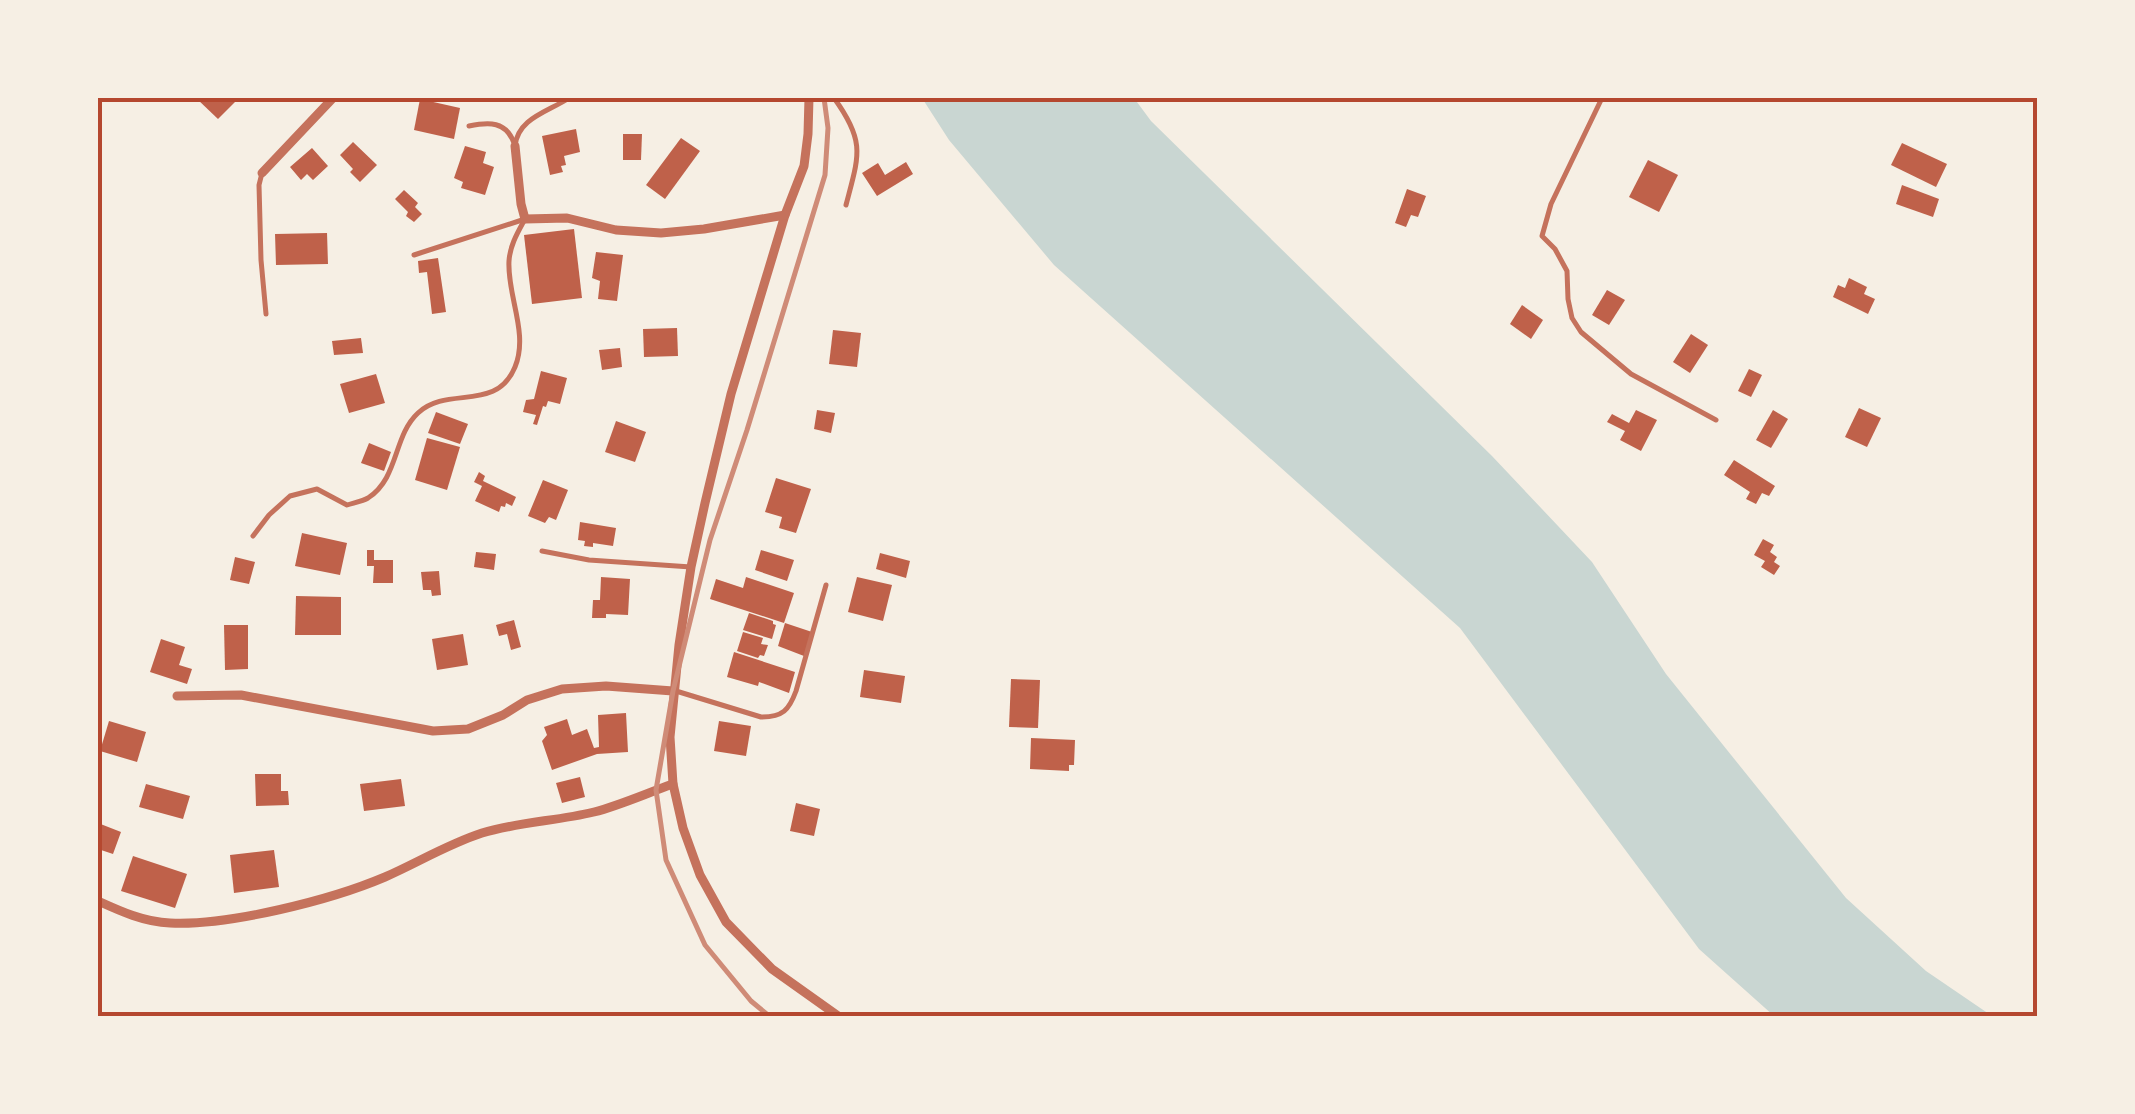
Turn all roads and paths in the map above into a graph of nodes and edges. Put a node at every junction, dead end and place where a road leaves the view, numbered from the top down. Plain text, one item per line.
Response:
1 (333, 98) edge
2 (569, 98) edge
3 (809, 98) edge
4 (834, 98) edge
5 (1602, 98) edge
6 (469, 126) dead end
7 (515, 146) junction
8 (262, 173) joint
9 (846, 205) dead end
10 (785, 215) junction
11 (525, 219) junction
12 (414, 255) dead end
13 (266, 314) dead end
14 (1716, 420) dead end
15 (253, 536) dead end
16 (542, 551) dead end
17 (691, 566) junction
18 (826, 584) dead end
19 (673, 690) junction
20 (177, 696) dead end
21 (673, 784) junction
22 (98, 901) edge
23 (838, 1016) edge

1 - 8 street
2 - 7 lane
3 - 10 street
4 - 9 lane
5 - 14 lane
6 - 7 lane
7 - 11 street
8 - 13 lane
10 - 11 street
10 - 17 street
11 - 12 lane
11 - 15 lane
16 - 17 lane
17 - 19 street
18 - 19 lane
19 - 20 street
19 - 21 street
21 - 22 street
21 - 23 street

